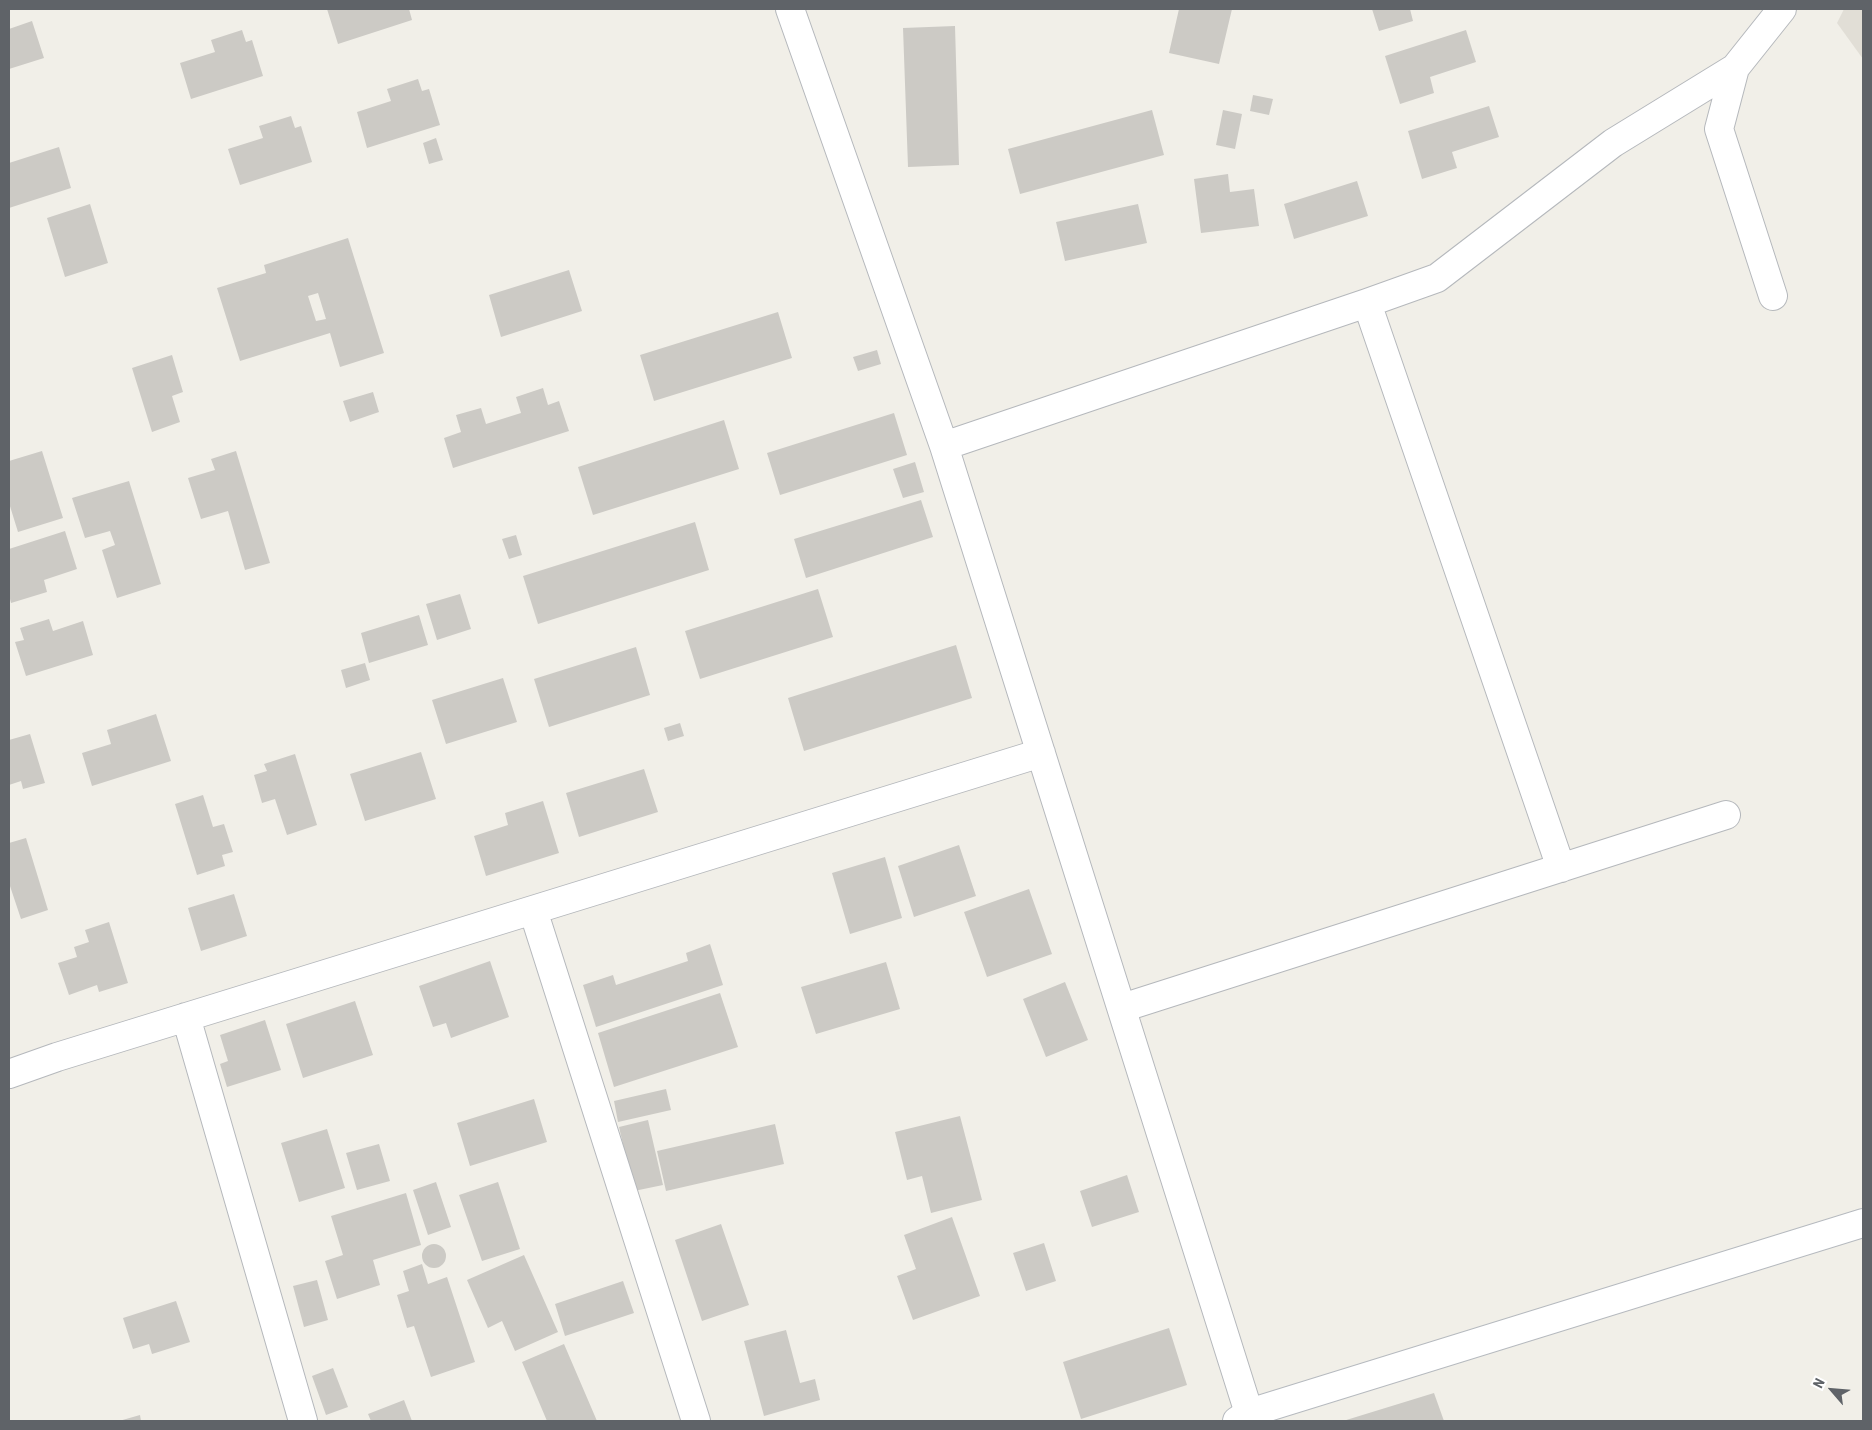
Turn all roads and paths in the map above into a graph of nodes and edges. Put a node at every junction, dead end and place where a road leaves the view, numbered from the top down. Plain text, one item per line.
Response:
1 (790, 9) edge
2 (1782, 9) edge
3 (1735, 68) junction
4 (1772, 296) dead end
5 (1367, 303) junction
6 (944, 446) junction
7 (1041, 753) junction
8 (1726, 815) dead end
9 (1561, 868) junction
10 (533, 910) junction
11 (1122, 1008) junction
12 (186, 1017) junction
13 (9, 1074) edge
14 (1863, 1223) edge
15 (1243, 1417) edge
16 (303, 1421) edge
17 (696, 1421) edge

1 - 6 street
2 - 3 street
3 - 4 street
3 - 5 street
5 - 6 street
5 - 9 street
6 - 7 street
7 - 10 street
7 - 11 street
8 - 9 street
9 - 11 street
10 - 12 street
10 - 17 street
11 - 15 street
12 - 13 street
12 - 16 street
14 - 15 street

